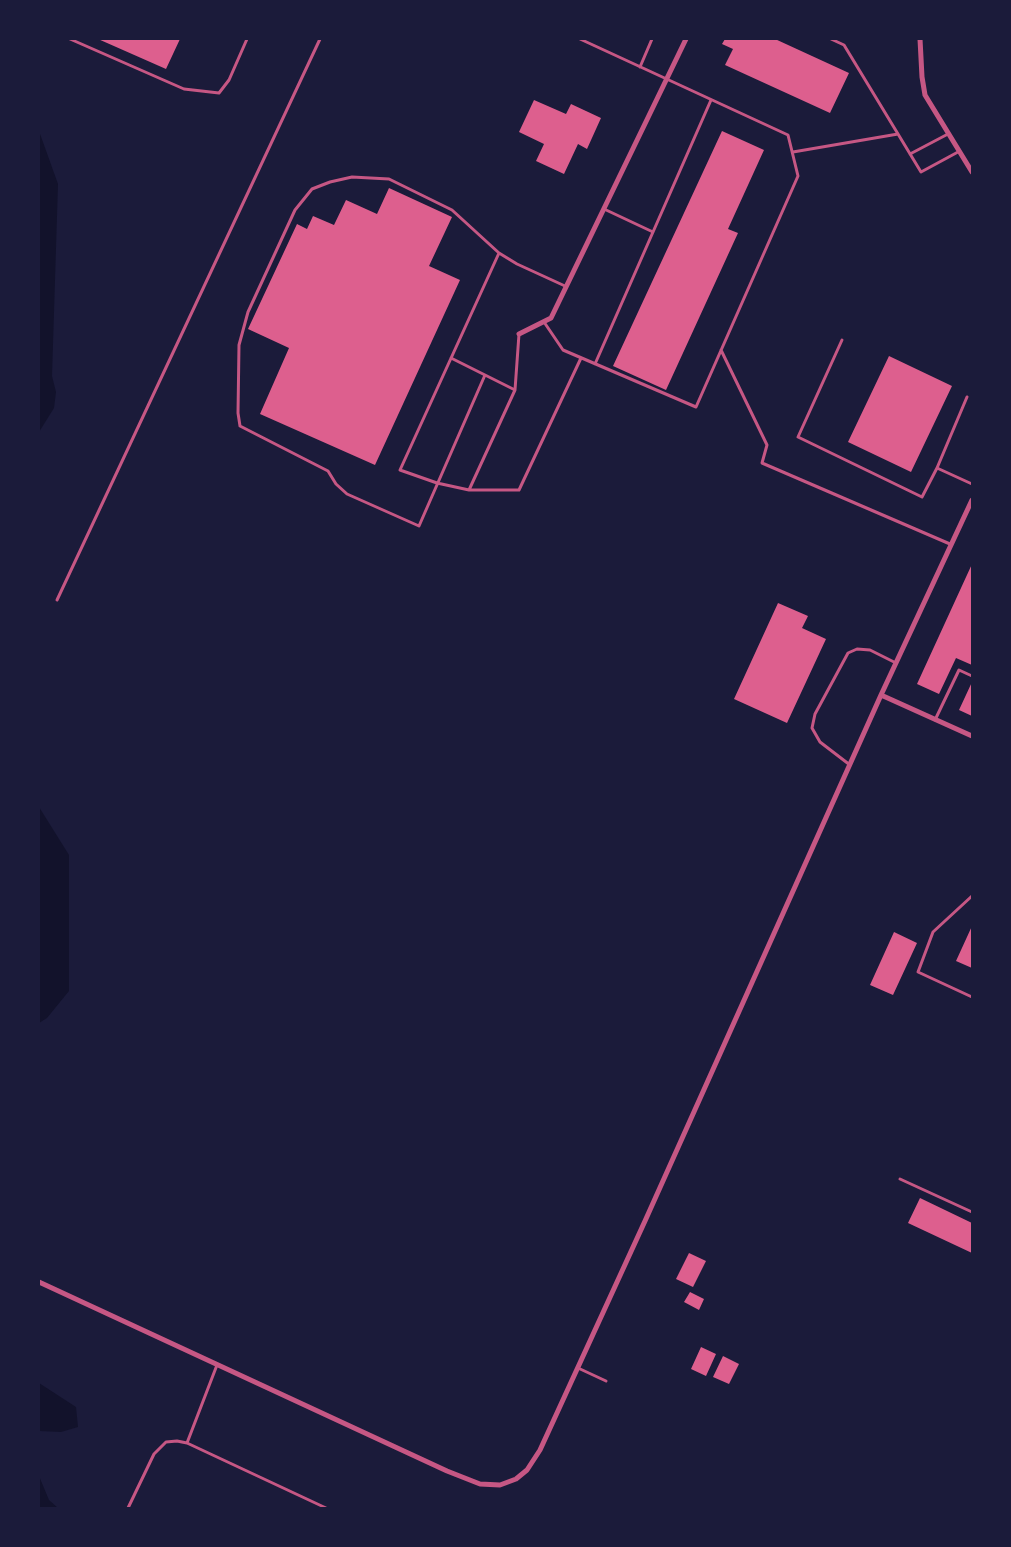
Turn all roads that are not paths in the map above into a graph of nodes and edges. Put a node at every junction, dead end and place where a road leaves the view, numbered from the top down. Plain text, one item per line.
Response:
1 (70, 39) edge
2 (247, 39) edge
3 (320, 39) edge
4 (580, 39) edge
5 (652, 39) edge
6 (686, 39) edge
7 (831, 39) edge
8 (920, 39) edge
9 (639, 67) junction
10 (666, 79) junction
11 (711, 100) junction
12 (949, 133) junction
13 (898, 134) junction
14 (793, 152) junction
15 (960, 152) junction
16 (910, 154) junction
17 (972, 172) edge
18 (604, 209) junction
19 (653, 232) junction
20 (500, 253) junction
21 (566, 287) junction
22 (544, 322) junction
23 (519, 334) joint
24 (842, 340) dead end
25 (721, 350) junction
26 (451, 358) junction
27 (581, 358) junction
28 (595, 364) junction
29 (485, 375) junction
30 (515, 390) junction
31 (967, 397) dead end
32 (937, 468) junction
33 (437, 483) junction
34 (972, 484) edge
35 (469, 490) junction
36 (972, 500) edge
37 (951, 545) junction
38 (57, 600) dead end
39 (896, 663) junction
40 (972, 676) edge
41 (881, 695) junction
42 (935, 720) junction
43 (972, 736) edge
44 (850, 765) junction
45 (972, 896) edge
46 (972, 997) edge
47 (900, 1179) dead end
48 (972, 1212) edge
49 (39, 1282) edge
50 (218, 1364) junction
51 (576, 1367) junction
52 (606, 1381) dead end
53 (187, 1443) junction
54 (128, 1508) edge
55 (326, 1508) edge

1 - 2 lane
3 - 38 lane
4 - 9 lane
5 - 9 lane
6 - 10 street
7 - 13 lane
8 - 12 street
9 - 10 lane
10 - 11 lane
10 - 18 street
11 - 14 lane
11 - 19 lane
12 - 15 street
12 - 16 lane
13 - 14 lane
13 - 16 lane
14 - 25 lane
15 - 16 lane
15 - 17 street
18 - 19 lane
18 - 21 street
19 - 28 lane
20 - 21 lane
20 - 26 lane
20 - 33 lane
21 - 22 street
22 - 23 street
22 - 27 lane
23 - 30 lane
24 - 32 lane
25 - 28 lane
25 - 37 lane
26 - 29 lane
26 - 33 lane
27 - 28 lane
27 - 35 lane
29 - 30 lane
29 - 33 lane
30 - 35 lane
31 - 32 lane
32 - 34 lane
33 - 35 lane
36 - 37 street
37 - 39 street
39 - 41 street
39 - 44 lane
40 - 42 lane
41 - 42 street
41 - 44 street
42 - 43 street
44 - 51 street
45 - 46 lane
47 - 48 lane
49 - 50 street
50 - 51 street
50 - 53 lane
51 - 52 lane
53 - 54 lane
53 - 55 lane

